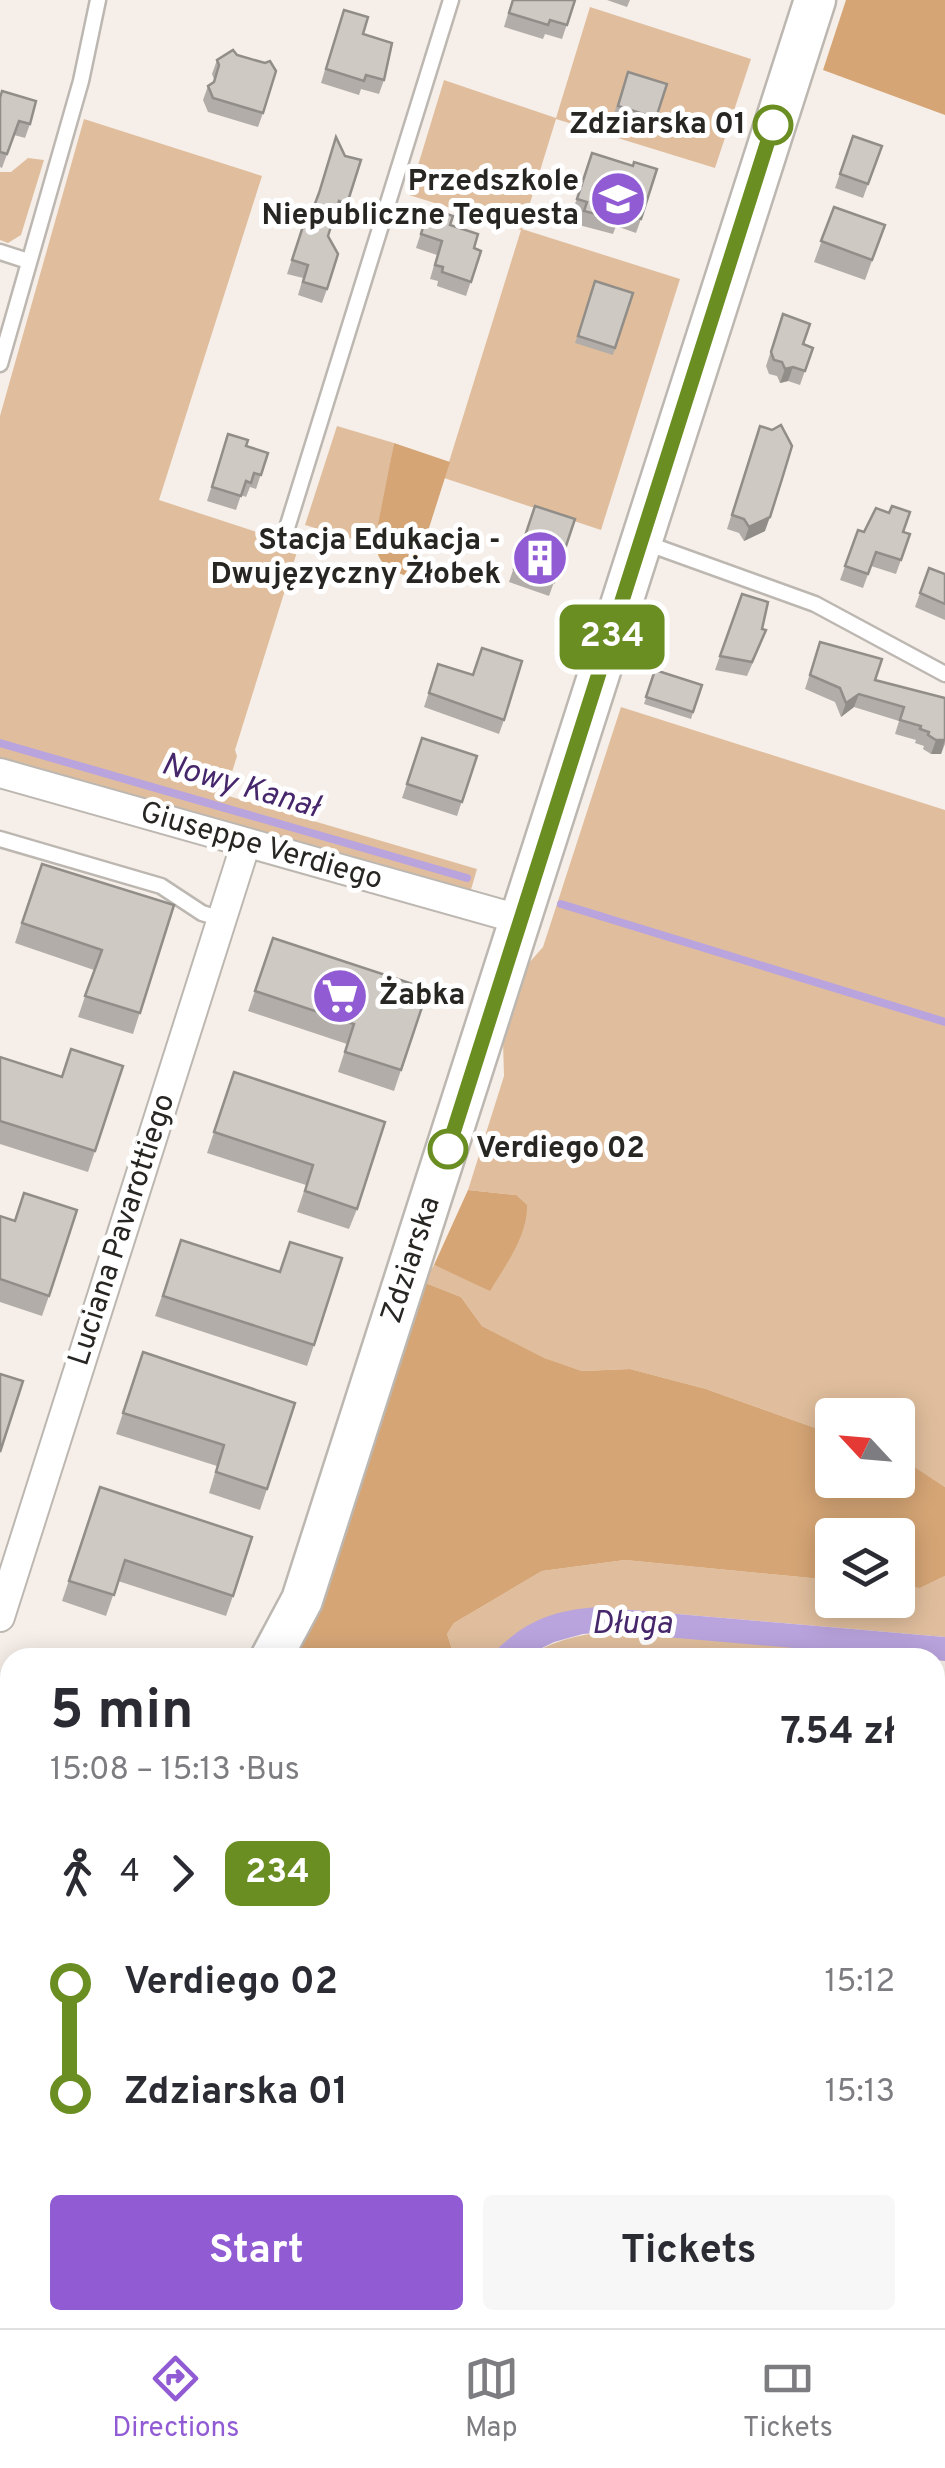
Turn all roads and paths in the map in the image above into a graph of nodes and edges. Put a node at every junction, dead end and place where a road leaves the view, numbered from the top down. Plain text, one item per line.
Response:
1 (98, 0) edge
2 (451, 0) edge
3 (815, 0) edge
4 (0, 252) edge
5 (28, 260) junction
6 (0, 364) edge
7 (287, 528) dead end
8 (643, 542) junction
9 (945, 674) edge
10 (0, 772) edge
11 (0, 839) edge
12 (246, 842) junction
13 (222, 919) junction
14 (522, 920) junction
15 (0, 1617) edge
16 (276, 1648) edge

1 - 5 lane
2 - 7 lane
3 - 8 street, Zdziarska
4 - 5 lane
5 - 6 lane
8 - 9 lane
8 - 14 street, Zdziarska
10 - 12 street, Giuseppe Verdiego
11 - 13 lane
12 - 13 street, Luciana Pavarottiego
12 - 14 street, Giuseppe Verdiego
13 - 15 street, Luciana Pavarottiego
14 - 16 street, Zdziarska

